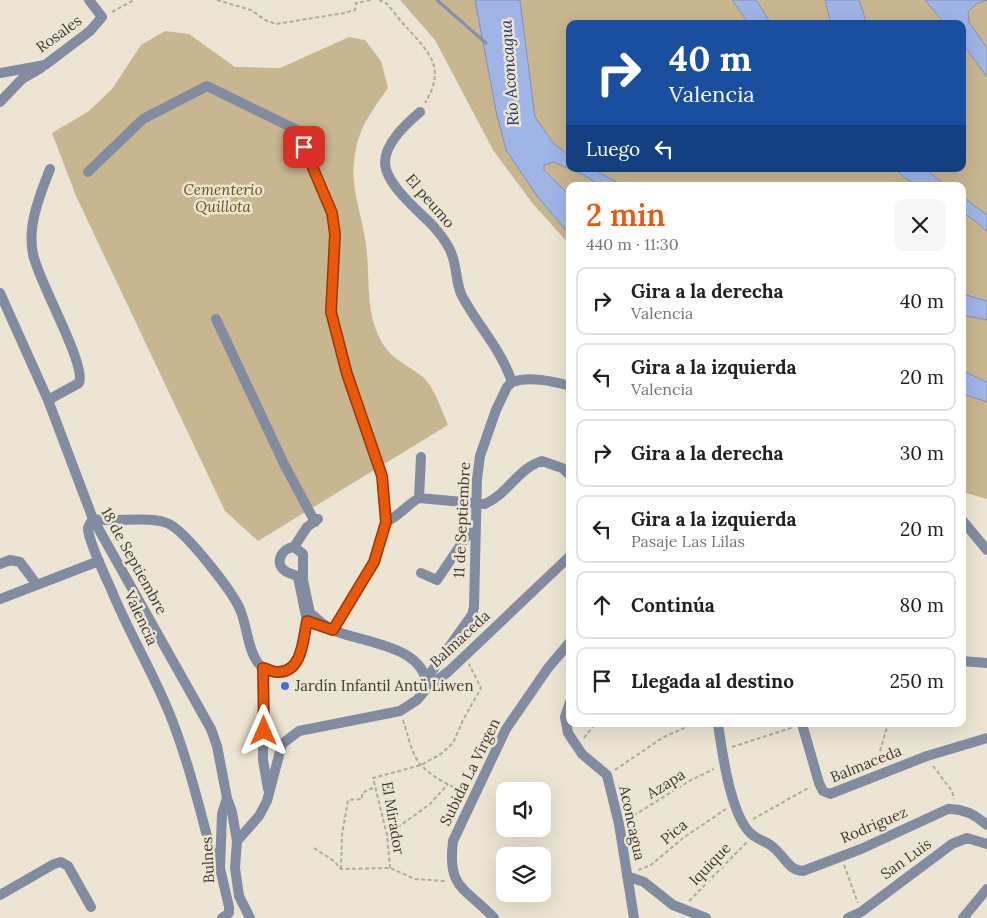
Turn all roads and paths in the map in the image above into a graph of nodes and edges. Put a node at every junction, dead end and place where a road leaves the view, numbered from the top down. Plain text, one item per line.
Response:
1 (90, 0) edge
2 (134, 0) edge
3 (217, 0) edge
4 (371, 0) edge
5 (378, 0) edge
6 (102, 17) junction
7 (45, 65) junction
8 (0, 73) edge
9 (0, 102) edge
10 (420, 112) joint
11 (50, 169) dead end
12 (88, 172) dead end
13 (0, 294) edge
14 (216, 319) dead end
15 (512, 382) junction
16 (566, 385) edge
17 (48, 400) junction
18 (420, 457) dead end
19 (566, 473) edge
20 (419, 498) junction
21 (477, 504) junction
22 (93, 519) junction
23 (386, 522) junction
24 (966, 525) edge
25 (475, 531) junction
26 (294, 547) junction
27 (987, 550) edge
28 (566, 560) edge
29 (99, 561) junction
30 (0, 564) edge
31 (421, 573) dead end
32 (38, 585) junction
33 (0, 599) edge
34 (307, 621) junction
35 (333, 630) junction
36 (566, 647) edge
37 (465, 656) junction
38 (966, 661) edge
39 (987, 663) edge
40 (263, 668) junction
41 (427, 683) junction
42 (400, 711) junction
43 (567, 727) edge
44 (593, 727) edge
45 (686, 727) edge
46 (718, 727) edge
47 (792, 727) edge
48 (803, 727) edge
49 (887, 727) edge
50 (987, 738) edge
51 (576, 748) junction
52 (722, 749) junction
53 (927, 756) junction
54 (725, 764) junction
55 (421, 765) junction
56 (881, 773) junction
57 (607, 775) junction
58 (819, 783) junction
59 (448, 784) junction
60 (375, 787) junction
61 (269, 795) junction
62 (474, 796) junction
63 (228, 798) junction
64 (735, 804) junction
65 (957, 808) junction
66 (619, 824) junction
67 (744, 824) junction
68 (987, 825) edge
69 (387, 835) junction
70 (754, 836) junction
71 (237, 841) junction
72 (987, 844) edge
73 (314, 848) dead end
74 (212, 855) dead end
75 (840, 856) junction
76 (390, 868) junction
77 (341, 869) junction
78 (627, 875) junction
79 (455, 880) junction
80 (987, 889) edge
81 (0, 895) edge
82 (91, 907) dead end
83 (683, 909) junction
84 (861, 912) junction
85 (967, 917) edge
86 (222, 918) edge
87 (250, 918) edge
88 (494, 918) edge
89 (634, 918) edge
90 (706, 918) edge
91 (848, 918) edge

1 - 6 street
2 - 6 path
3 - 4 path
5 - 10 path
6 - 7 street, Rosales
7 - 8 street, Rosales
7 - 9 street
10 - 15 street, El peumo
11 - 17 street
12 - 23 street
13 - 17 street, 18 de Septiembre
14 - 26 street
15 - 16 street
15 - 21 street, 11 de Septiembre
17 - 22 street, 18 de Septiembre
18 - 20 street
19 - 21 street
20 - 21 street
20 - 23 street
21 - 25 street, 11 de Septiembre
22 - 29 street, Valencia
22 - 40 street
22 - 63 street, 18 de Septiembre
23 - 35 street
24 - 27 street
25 - 31 street
25 - 41 street, 11 de Septiembre
26 - 34 street
26 - 35 street
28 - 37 street, Balmaceda
29 - 32 street
29 - 74 street, Valencia
30 - 32 street
32 - 33 street
34 - 35 street
34 - 40 street
35 - 41 street
36 - 62 street, Subida La Virgen
37 - 41 street, Balmaceda
37 - 55 path, El Mirador
38 - 39 street
40 - 61 street
41 - 42 street, Balmaceda
42 - 55 path
42 - 61 street, Balmaceda
43 - 51 street
44 - 51 path
45 - 57 path
46 - 52 street
47 - 52 path
48 - 58 street, Balmaceda
49 - 56 path
50 - 53 street, Balmaceda
51 - 57 street, Aconcagua
52 - 54 street
53 - 56 street, Balmaceda
53 - 65 path
54 - 64 street
54 - 66 path, Azapa
55 - 59 path
55 - 60 path, El Mirador
56 - 58 street, Balmaceda
57 - 66 street, Aconcagua
58 - 67 path
59 - 62 path
59 - 69 path
60 - 69 path, El Mirador
60 - 77 path
61 - 71 street, Balmaceda
62 - 79 street, Subida La Virgen
63 - 71 street, 18 de Septiembre
63 - 86 street, Bulnes
64 - 67 street
64 - 78 path, Pica
65 - 68 street
65 - 75 street, Rodriguez
66 - 78 street, Aconcagua
67 - 70 street
69 - 76 path, El Mirador
70 - 75 street, Rodriguez
70 - 83 path, Iquique
71 - 87 street
72 - 84 street, San Luis
73 - 77 path
75 - 84 path
76 - 77 path
76 - 79 path
78 - 83 street
78 - 89 street, Aconcagua
79 - 88 street
80 - 85 street
81 - 82 street
83 - 90 street
84 - 91 street, San Luis

